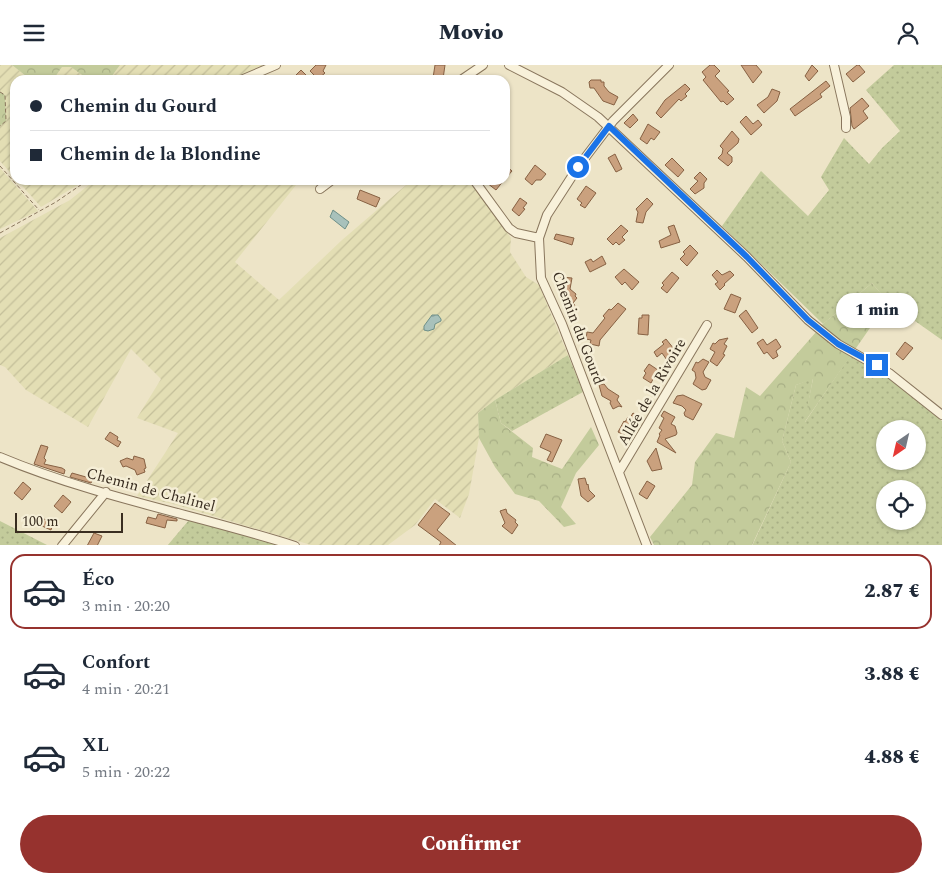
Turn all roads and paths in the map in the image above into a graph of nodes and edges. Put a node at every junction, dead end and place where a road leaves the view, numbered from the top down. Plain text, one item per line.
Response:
1 (276, 65) edge
2 (483, 65) edge
3 (509, 65) edge
4 (669, 65) edge
5 (834, 65) edge
6 (253, 75) edge
7 (468, 75) edge
8 (0, 92) edge
9 (0, 126) edge
10 (609, 126) junction
11 (846, 128) dead end
12 (0, 166) edge
13 (10, 177) edge
14 (17, 185) edge
15 (80, 185) edge
16 (325, 185) edge
17 (478, 185) edge
18 (320, 189) dead end
19 (40, 211) junction
20 (0, 233) edge
21 (539, 238) junction
22 (707, 325) dead end
23 (942, 415) edge
24 (0, 457) edge
25 (619, 473) junction
26 (106, 492) junction
27 (62, 545) edge
28 (295, 545) edge
29 (647, 545) edge

1 - 6 street
2 - 7 street
3 - 10 street
4 - 10 street, Chemin du Gourd
5 - 11 street
8 - 9 path
10 - 21 street, Chemin du Gourd
10 - 23 street
12 - 13 path
14 - 19 path
15 - 19 path
16 - 18 street
17 - 21 street
19 - 20 path
21 - 25 street, Chemin du Gourd
22 - 25 street, Allée de la Rivoire
24 - 26 street, Chemin de Chalinel
25 - 29 street, Chemin du Gourd
26 - 27 street
26 - 28 street, Chemin de Chalinel

